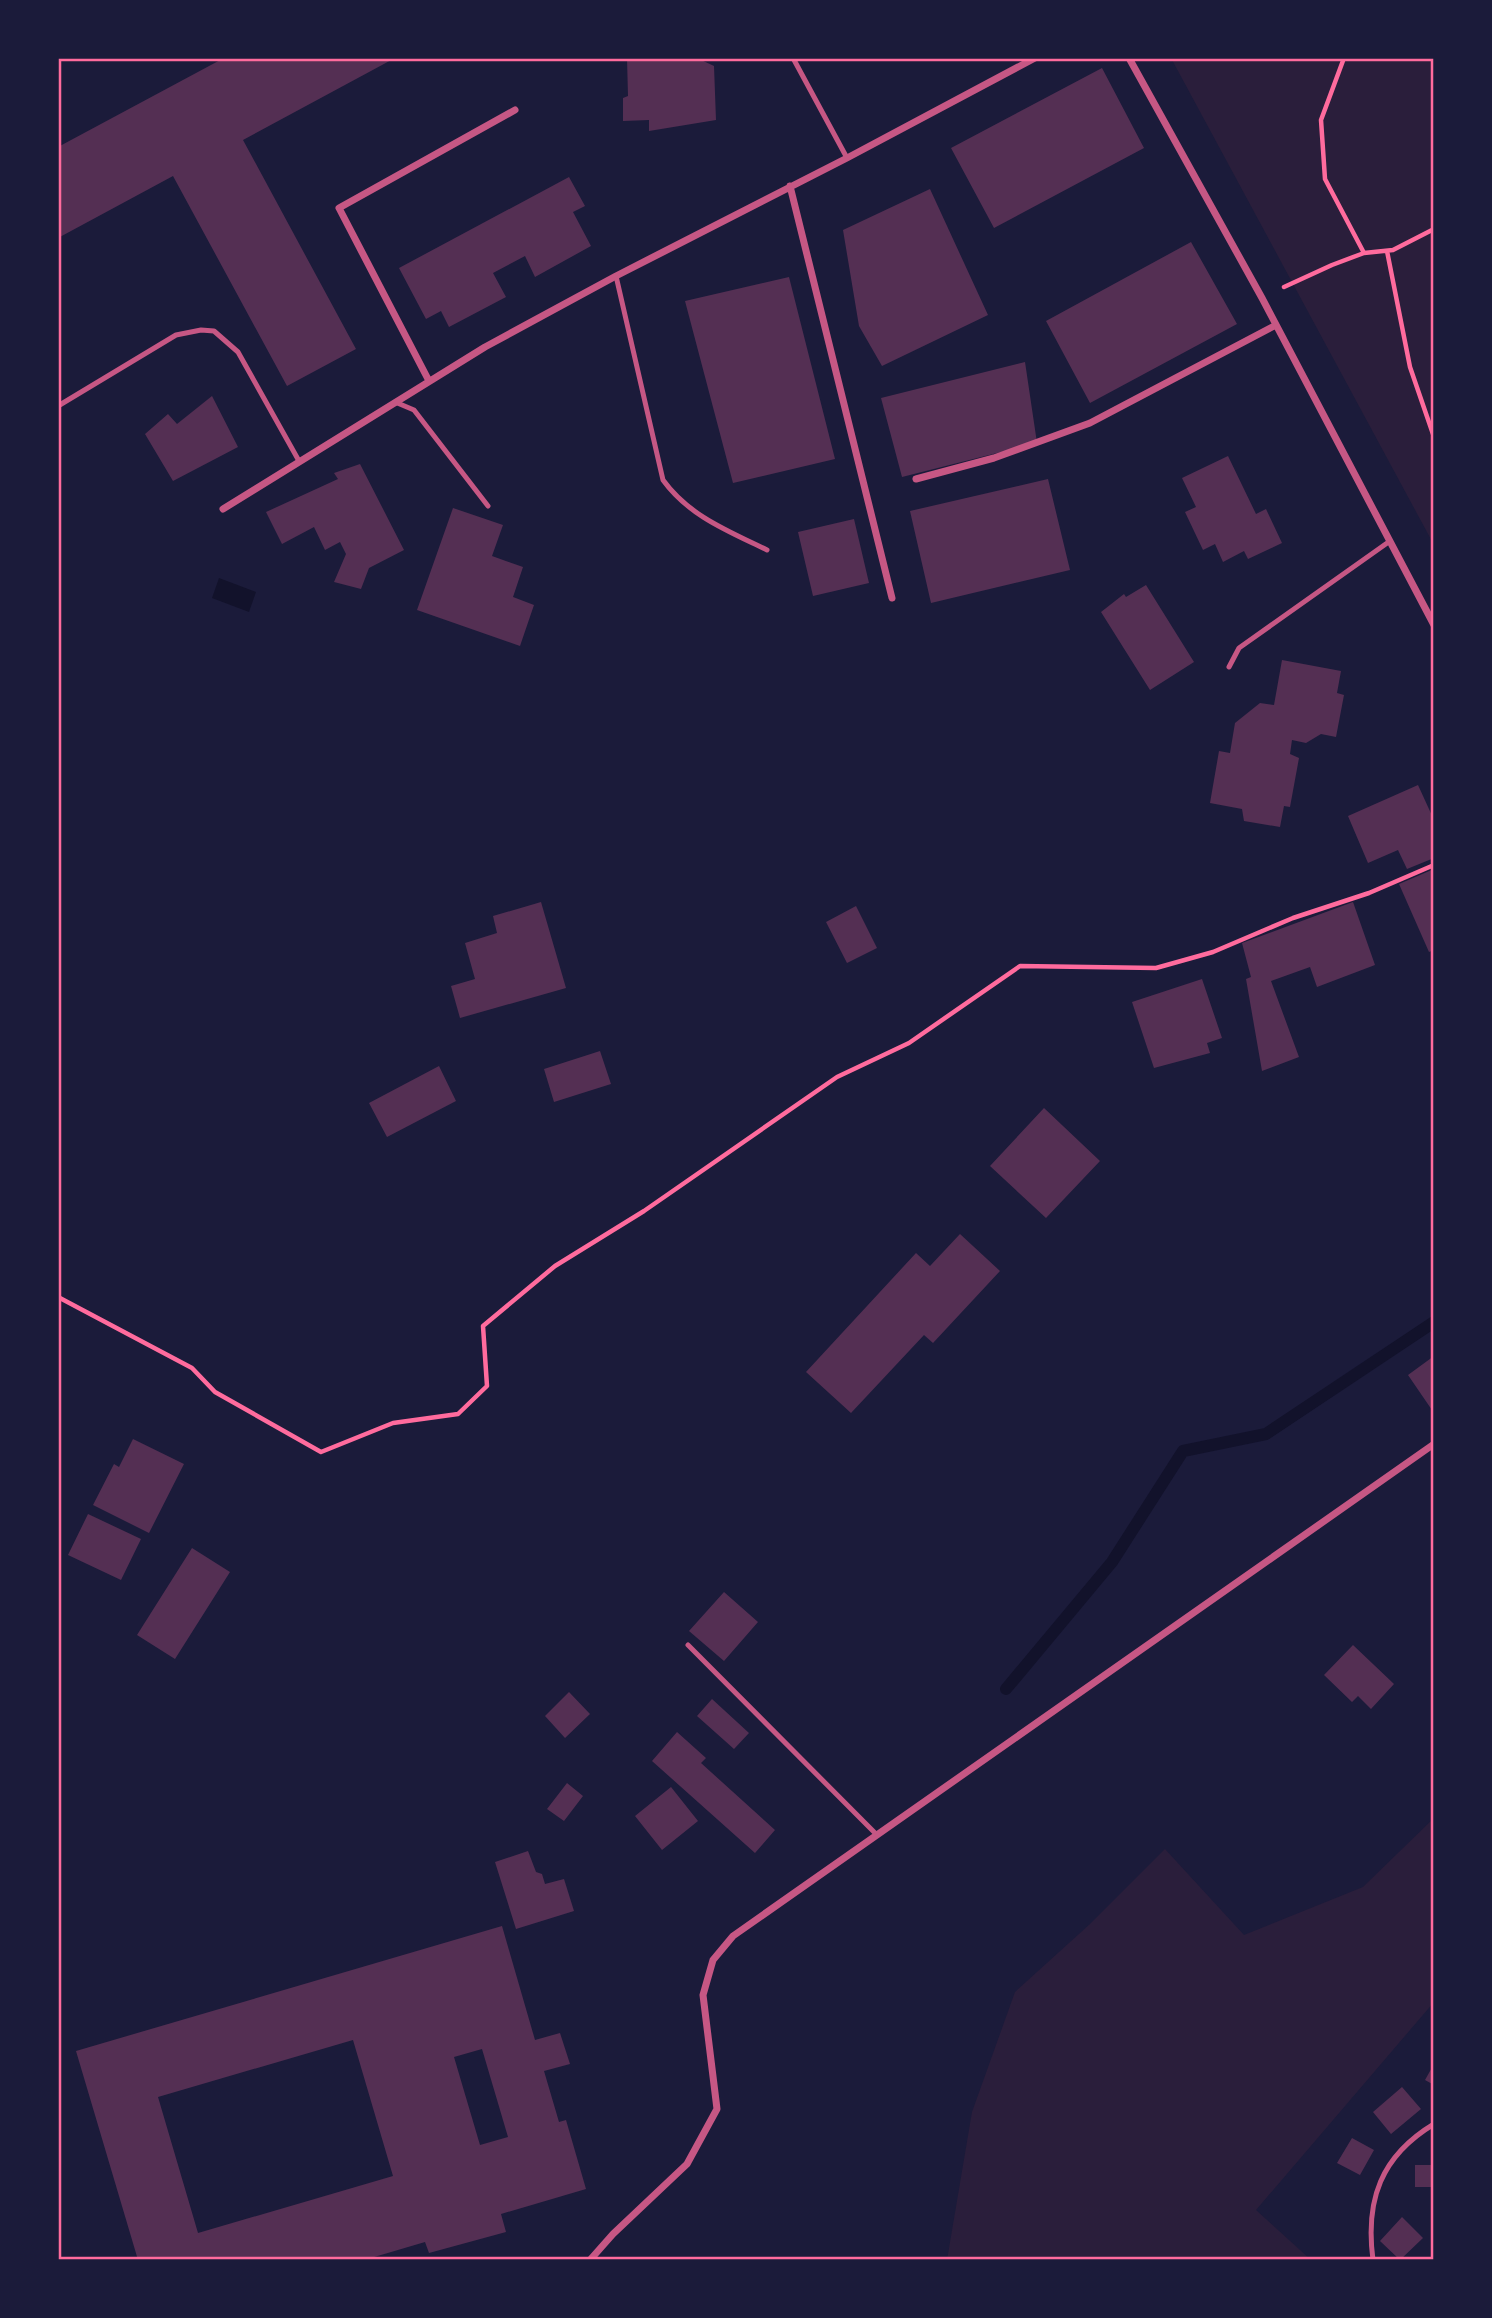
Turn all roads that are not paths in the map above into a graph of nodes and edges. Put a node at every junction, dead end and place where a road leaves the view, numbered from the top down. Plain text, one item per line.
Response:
1 (793, 58) edge
2 (1035, 58) edge
3 (1129, 58) edge
4 (515, 110) dead end
5 (847, 158) junction
6 (790, 186) junction
7 (616, 276) junction
8 (1276, 325) junction
9 (429, 381) junction
10 (395, 402) junction
11 (58, 406) edge
12 (299, 461) junction
13 (916, 479) dead end
14 (488, 506) dead end
15 (223, 509) dead end
16 (1390, 541) junction
17 (767, 550) dead end
18 (891, 598) dead end
19 (1434, 625) edge
20 (1229, 667) dead end
21 (1434, 1444) edge
22 (688, 1645) dead end
23 (877, 1835) junction
24 (1434, 2124) edge
25 (590, 2260) edge
26 (1373, 2260) edge

1 - 5 lane
2 - 5 street
3 - 8 street
4 - 9 street
5 - 6 street
6 - 7 street
6 - 18 street
7 - 9 street
7 - 17 lane
8 - 13 street
8 - 16 street
9 - 10 street
10 - 12 street
10 - 14 lane
11 - 12 lane
12 - 15 street
16 - 19 street
16 - 20 lane
21 - 23 street
22 - 23 lane
23 - 25 street
24 - 26 lane

